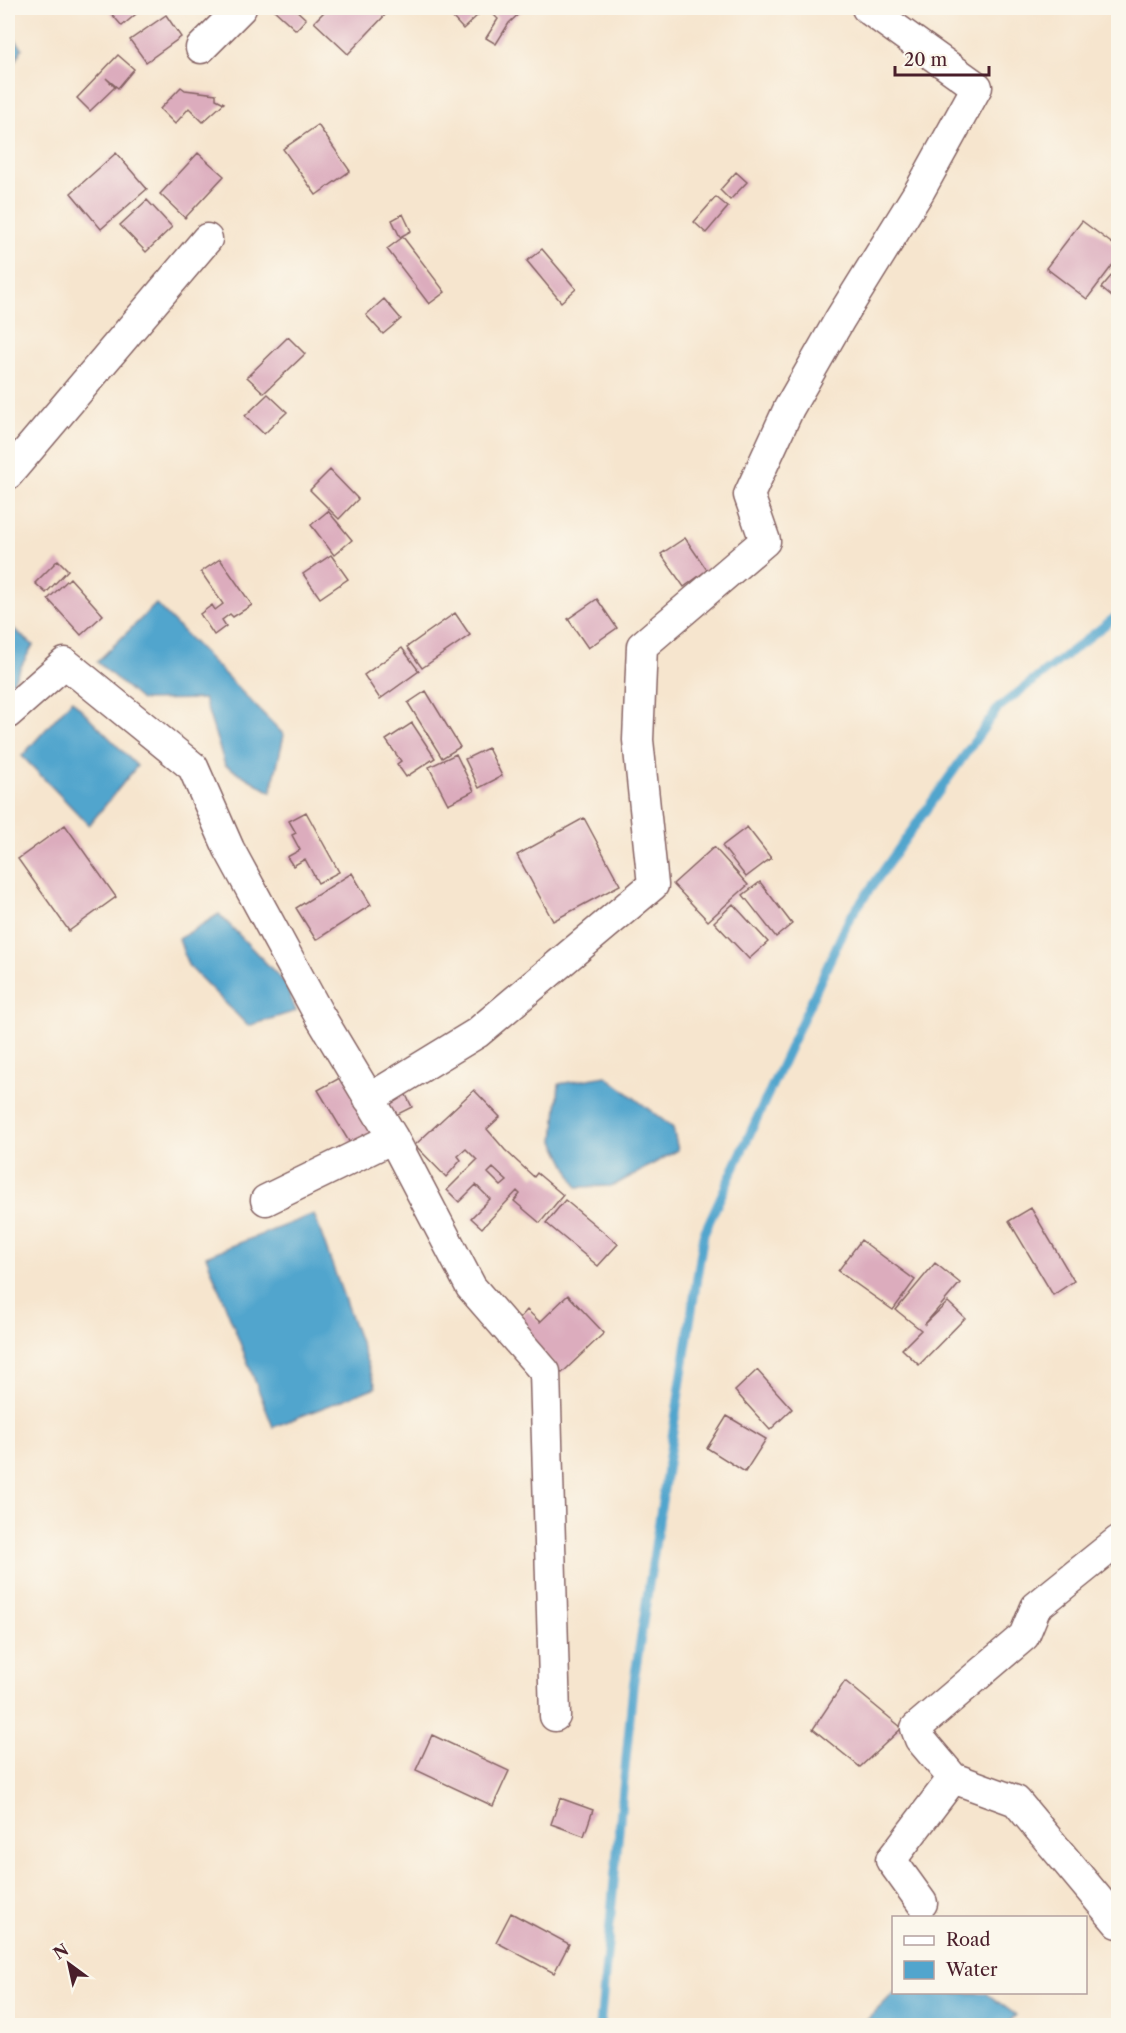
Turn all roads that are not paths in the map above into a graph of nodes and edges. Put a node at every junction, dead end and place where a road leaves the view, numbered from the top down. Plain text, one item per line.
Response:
1 (241, 8) edge
2 (867, 8) edge
3 (201, 48) dead end
4 (207, 239) dead end
5 (8, 474) edge
6 (8, 713) edge
7 (369, 1099) junction
8 (393, 1138) junction
9 (266, 1200) dead end
10 (1119, 1541) edge
11 (555, 1716) dead end
12 (953, 1778) junction
13 (922, 1903) dead end
14 (1119, 1923) edge

1 - 3 street
2 - 7 street
4 - 5 street
6 - 7 street
7 - 8 street
8 - 9 street
8 - 11 street
10 - 12 street
12 - 13 street
12 - 14 street

